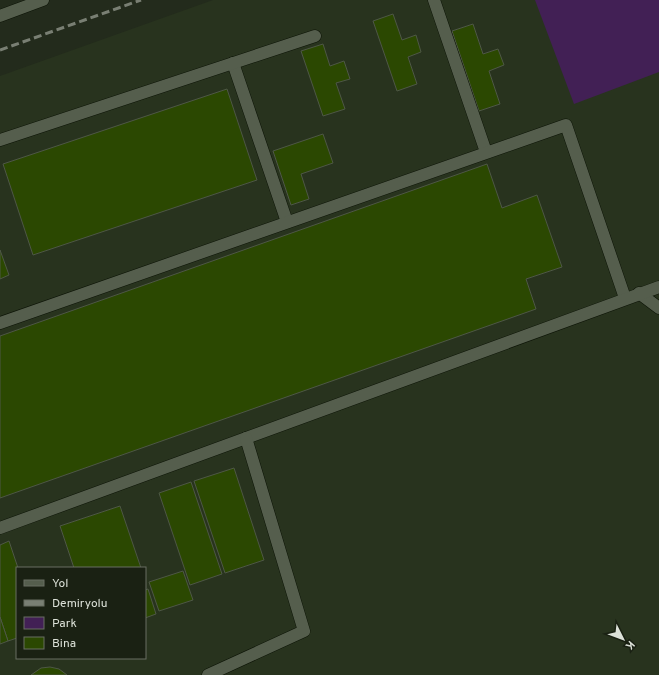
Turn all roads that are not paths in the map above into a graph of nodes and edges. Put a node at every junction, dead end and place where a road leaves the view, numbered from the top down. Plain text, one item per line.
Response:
1 (43, 0) edge
2 (434, 0) edge
3 (0, 16) edge
4 (315, 36) dead end
5 (233, 63) junction
6 (0, 140) edge
7 (486, 152) junction
8 (287, 222) junction
9 (659, 287) edge
10 (639, 293) junction
11 (626, 298) junction
12 (659, 308) edge
13 (0, 323) edge
14 (246, 438) junction
15 (0, 528) edge
16 (208, 675) edge

1 - 3 street
2 - 7 street
4 - 5 street
5 - 6 street
5 - 8 street
7 - 8 street
7 - 11 street
8 - 13 street
9 - 10 street
10 - 11 street
10 - 12 street
11 - 14 street
14 - 15 street
14 - 16 street

